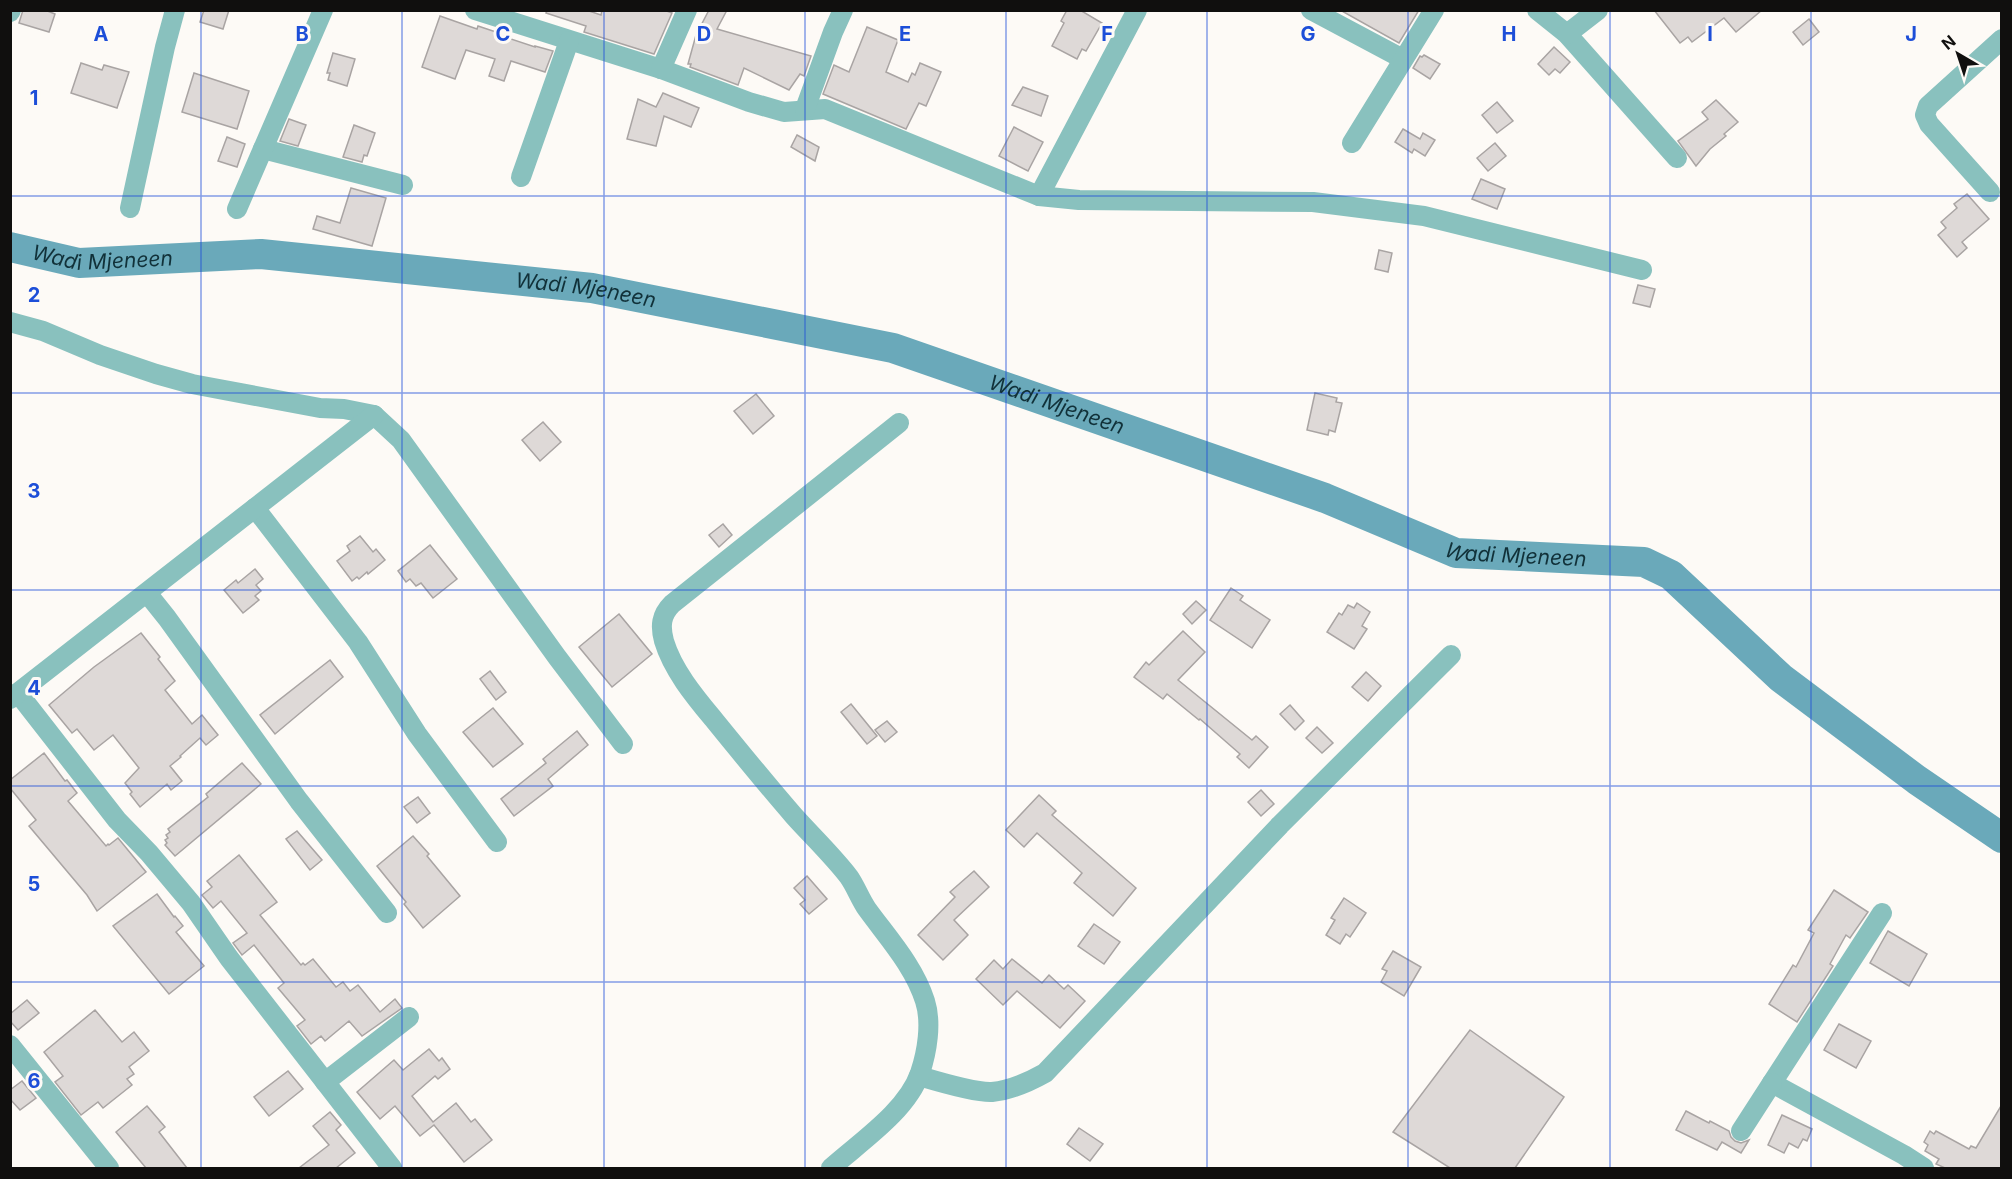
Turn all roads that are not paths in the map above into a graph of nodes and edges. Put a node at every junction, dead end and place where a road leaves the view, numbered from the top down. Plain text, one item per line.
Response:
1 (175, 10) edge
2 (323, 10) edge
3 (475, 10) edge
4 (687, 10) edge
5 (843, 10) edge
6 (1137, 10) edge
7 (1311, 10) edge
8 (1434, 10) edge
9 (1537, 10) edge
10 (1598, 10) edge
11 (1567, 34) junction
12 (2001, 39) edge
13 (569, 41) junction
14 (1403, 59) junction
15 (661, 69) junction
16 (805, 109) junction
17 (1352, 143) dead end
18 (263, 149) junction
19 (1677, 158) dead end
20 (521, 177) dead end
21 (403, 185) dead end
22 (1990, 192) dead end
23 (1039, 196) junction
24 (130, 208) dead end
25 (237, 209) dead end
26 (1642, 270) dead end
27 (10, 322) edge
28 (374, 415) junction
29 (899, 423) dead end
30 (255, 508) junction
31 (147, 592) junction
32 (1451, 655) dead end
33 (14, 696) edge
34 (623, 744) dead end
35 (497, 842) dead end
36 (387, 913) dead end
37 (1882, 913) dead end
38 (409, 1017) dead end
39 (10, 1045) edge
40 (919, 1076) junction
41 (326, 1082) junction
42 (1772, 1083) junction
43 (1741, 1131) dead end
44 (109, 1168) edge
45 (392, 1168) edge
46 (831, 1168) edge
47 (1924, 1168) edge

1 - 24 street
2 - 18 street
3 - 13 street
4 - 15 street
5 - 16 street
6 - 23 street
7 - 14 street
8 - 14 street
9 - 11 street
10 - 11 street
11 - 19 street
12 - 22 street
13 - 15 street
13 - 20 street
14 - 17 street
15 - 16 street
16 - 23 street
18 - 21 street
18 - 25 street
23 - 26 street
27 - 28 street
28 - 30 street
28 - 34 street
29 - 40 street
30 - 31 street
30 - 35 street
31 - 33 street
31 - 36 street
32 - 40 street
33 - 41 street
37 - 42 street
38 - 41 street
39 - 44 street
40 - 46 street
41 - 45 street
42 - 43 street
42 - 47 street

